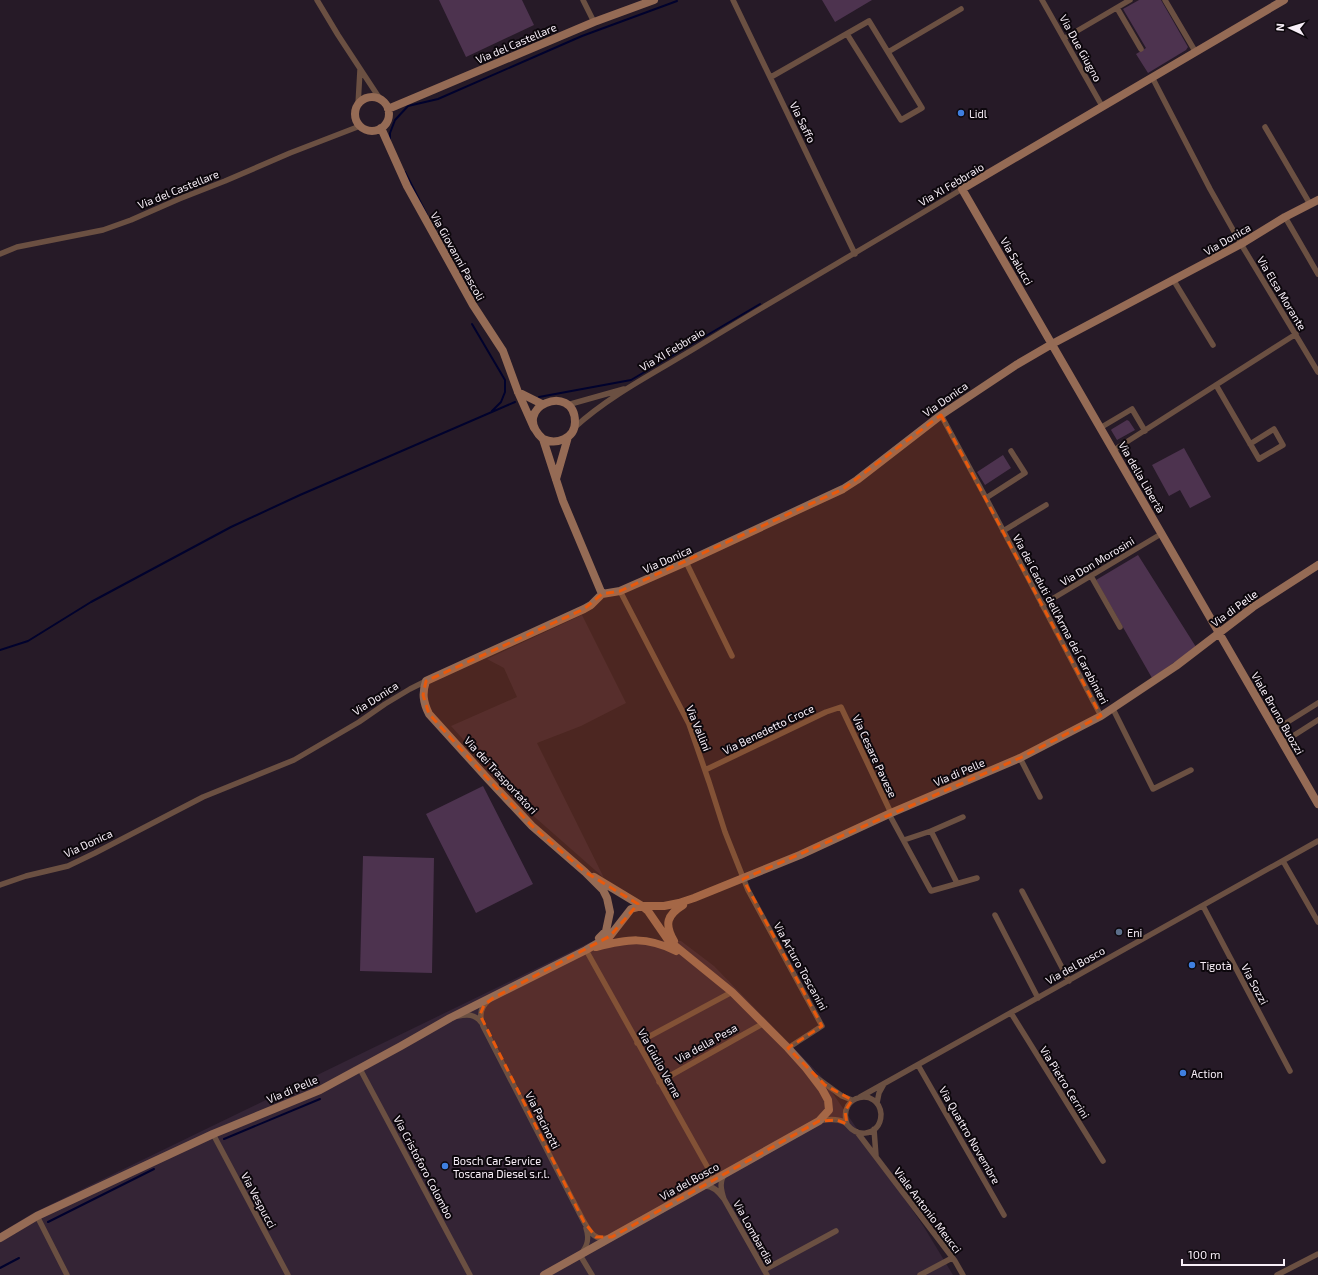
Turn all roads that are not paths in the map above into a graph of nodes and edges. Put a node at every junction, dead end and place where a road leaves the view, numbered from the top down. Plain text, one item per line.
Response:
1 (317, 0) edge
2 (583, 0) edge
3 (654, 0) edge
4 (733, 0) edge
5 (1042, 0) edge
6 (1130, 0) edge
7 (1165, 0) edge
8 (1284, 0) edge
9 (1117, 8) junction
10 (961, 9) dead end
11 (594, 22) junction
12 (847, 34) junction
13 (1064, 38) junction
14 (1141, 49) dead end
15 (1195, 51) junction
16 (888, 52) junction
17 (360, 70) junction
18 (771, 77) junction
19 (1152, 77) junction
20 (380, 99) junction
21 (358, 105) junction
22 (1102, 106) junction
23 (388, 109) junction
24 (360, 126) junction
25 (1266, 127) dead end
26 (381, 128) junction
27 (962, 189) junction
28 (1318, 200) edge
29 (1310, 204) junction
30 (1285, 217) junction
31 (1241, 244) junction
32 (0, 254) edge
33 (855, 254) junction
34 (1318, 274) edge
35 (1174, 281) junction
36 (1296, 334) junction
37 (1052, 344) junction
38 (1213, 345) dead end
39 (1318, 372) edge
40 (1216, 385) junction
41 (630, 388) junction
42 (518, 392) junction
43 (542, 404) junction
44 (567, 405) junction
45 (940, 415) junction
46 (534, 428) junction
47 (574, 428) junction
48 (1100, 428) junction
49 (1145, 431) junction
50 (568, 437) junction
51 (543, 439) junction
52 (1250, 444) junction
53 (1114, 450) junction
54 (1011, 451) dead end
55 (556, 479) junction
56 (986, 498) junction
57 (1046, 504) dead end
58 (1003, 531) junction
59 (1161, 534) junction
60 (686, 562) junction
61 (1318, 565) edge
62 (1091, 576) junction
63 (620, 591) junction
64 (602, 594) junction
65 (1042, 605) junction
66 (1212, 621) junction
67 (1227, 626) junction
68 (1120, 627) dead end
69 (1219, 633) junction
70 (732, 656) dead end
71 (426, 681) junction
72 (1318, 703) edge
73 (841, 707) joint
74 (1113, 709) junction
75 (1100, 716) junction
76 (1318, 720) edge
77 (1284, 724) junction
78 (1274, 729) junction
79 (1290, 737) junction
80 (1282, 743) junction
81 (1020, 758) junction
82 (705, 770) junction
83 (1191, 770) dead end
84 (1040, 798) dead end
85 (1318, 804) edge
86 (890, 814) junction
87 (963, 817) dead end
88 (931, 831) junction
89 (904, 840) junction
90 (1318, 842) edge
91 (1283, 861) junction
92 (585, 872) junction
93 (977, 878) dead end
94 (743, 879) junction
95 (957, 883) junction
96 (0, 885) edge
97 (1022, 891) dead end
98 (694, 898) junction
99 (642, 906) junction
100 (1203, 906) junction
101 (995, 915) dead end
102 (1318, 922) edge
103 (587, 950) junction
104 (689, 958) junction
105 (1069, 981) junction
106 (732, 992) junction
107 (500, 994) junction
108 (1038, 998) junction
109 (1011, 1013) junction
110 (450, 1018) junction
111 (764, 1024) junction
112 (483, 1026) junction
113 (637, 1043) junction
114 (788, 1048) junction
115 (918, 1065) junction
116 (806, 1068) junction
117 (360, 1069) junction
118 (1290, 1072) dead end
119 (659, 1082) junction
120 (884, 1084) junction
121 (860, 1097) junction
122 (852, 1100) junction
123 (876, 1102) junction
124 (819, 1121) junction
125 (847, 1124) junction
126 (874, 1130) junction
127 (857, 1132) junction
128 (213, 1134) junction
129 (876, 1159) junction
130 (1103, 1161) dead end
131 (727, 1172) junction
132 (703, 1186) junction
133 (724, 1199) junction
134 (1004, 1215) dead end
135 (37, 1216) junction
136 (584, 1222) junction
137 (836, 1231) dead end
138 (612, 1237) junction
139 (0, 1238) edge
140 (1318, 1254) edge
141 (580, 1255) junction
142 (952, 1258) junction
143 (765, 1273) edge
144 (67, 1275) edge
145 (288, 1275) edge
146 (470, 1275) edge
147 (544, 1275) edge
148 (592, 1275) edge
149 (920, 1275) edge
150 (963, 1275) edge
151 (1278, 1275) edge

1 - 17 street
2 - 11 street
3 - 11 street, Via del Castellare
4 - 18 street, Via Saffo
5 - 13 street, Via Due Giugno
6 - 9 street
7 - 15 street
8 - 15 street, Via XI Febbraio
9 - 13 street
9 - 14 street
10 - 16 street
11 - 23 street, Via del Castellare
12 - 16 street
12 - 16 street
12 - 18 street
13 - 22 street, Via Due Giugno
15 - 19 street, Via XI Febbraio
17 - 20 street
17 - 21 street
18 - 33 street, Via Saffo
19 - 22 street, Via XI Febbraio
19 - 31 street, Via Elsa Morante
20 - 21 street
20 - 23 street
21 - 24 street
22 - 27 street, Via XI Febbraio
23 - 26 street
24 - 26 street, Via del Castellare
24 - 32 street, Via del Castellare
25 - 29 street
26 - 42 street, Via Giovanni Pascoli
27 - 33 street, Via XI Febbraio
27 - 37 street, Via Salucci
28 - 29 street, Via Donica
29 - 30 street, Via Donica
30 - 31 street, Via Donica
30 - 34 street
31 - 35 street, Via Donica
31 - 36 street, Via Elsa Morante
33 - 41 street, Via XI Febbraio
35 - 37 street, Via Donica
35 - 38 street
36 - 39 street, Via Elsa Morante
36 - 40 street
37 - 45 street, Via Donica
37 - 48 street, Via della Libertà
40 - 49 street
40 - 52 street
41 - 44 street, Via XI Febbraio
41 - 47 street, Via XI Febbraio
42 - 43 street
42 - 46 street, Via Giovanni Pascoli
43 - 44 street
43 - 46 street
44 - 47 street
45 - 56 street, Via dei Caduti dell'Arma dei Carabinieri
45 - 60 street, Via Donica
46 - 51 street, Via Giovanni Pascoli
47 - 50 street
48 - 49 street
48 - 53 street, Via della Libertà
49 - 53 street
50 - 51 street
50 - 55 street
51 - 55 street, Via Giovanni Pascoli
52 - 52 street
53 - 59 street, Via della Libertà
54 - 56 street
55 - 64 street, Via Giovanni Pascoli
56 - 58 street, Via dei Caduti dell'Arma dei Carabinieri
57 - 58 street, Via dei Caduti dell'Arma dei Carabinieri
58 - 65 street, Via dei Caduti dell'Arma dei Carabinieri
59 - 62 street, Via Don Morosini
59 - 66 street, Via della Libertà
60 - 63 street, Via Donica
60 - 70 street
61 - 67 street, Via di Pelle
62 - 65 street, Via Don Morosini
62 - 68 street
63 - 64 street, Via Donica
63 - 82 street, Via Vallini
64 - 71 street, Via Donica
65 - 75 street, Via dei Caduti dell'Arma dei Carabinieri
66 - 67 street
66 - 69 street, Via della Libertà
67 - 69 street, Via di Pelle
69 - 74 street, Via di Pelle
69 - 78 street, Viale Bruno Buozzi
71 - 92 street, Via dei Trasportatori
71 - 96 street, Via Donica
72 - 77 street
73 - 82 street, Via Benedetto Croce
73 - 86 street, Via Cesare Pavese
74 - 75 street, Via di Pelle
74 - 83 street
75 - 81 street, Via di Pelle
76 - 79 street
77 - 78 street
77 - 79 street
78 - 80 street, Viale Bruno Buozzi
79 - 80 street
80 - 85 street, Viale Bruno Buozzi
81 - 84 street
81 - 86 street, Via di Pelle
82 - 94 street, Via Vallini
86 - 89 street, Via Cesare Pavese
86 - 94 street, Via di Pelle
87 - 88 street
88 - 89 street
88 - 95 street
89 - 95 street, Via Cesare Pavese
90 - 91 street, Via del Bosco
91 - 100 street, Via del Bosco
91 - 102 street
92 - 99 street, Via dei Trasportatori
92 - 103 street, Via dei Trasportatori
93 - 95 street
94 - 98 street, Via di Pelle
94 - 114 street, Via Arturo Toscanini
97 - 105 street
98 - 99 street, Via di Pelle
98 - 104 street
99 - 103 street, Via di Pelle
99 - 104 street
100 - 105 street, Via del Bosco
100 - 118 street, Via Sozzi
101 - 108 street
103 - 104 street, Via di Pelle
103 - 107 street, Via di Pelle
103 - 113 street, Via Giulio Verne
104 - 106 street
105 - 108 street, Via del Bosco
106 - 111 street
106 - 113 street
107 - 110 street, Via di Pelle
107 - 112 street, Via Pacinotti
108 - 109 street, Via del Bosco
109 - 115 street, Via del Bosco
109 - 130 street, Via Pietro Cerrini
110 - 112 street, Via Pacinotti
110 - 117 street, Via di Pelle
111 - 114 street
111 - 119 street, Via della Pesa
112 - 136 street, Via Pacinotti
113 - 119 street, Via Giulio Verne
114 - 116 street
115 - 120 street, Via del Bosco
115 - 134 street, Via Quattro Novembre
116 - 122 street
116 - 124 street
117 - 128 street, Via di Pelle
117 - 146 street, Via Cristoforo Colombo
119 - 132 street, Via Giulio Verne
120 - 121 street, Via del Bosco
120 - 123 street
121 - 122 street, Via del Bosco
121 - 123 street
122 - 125 street
123 - 126 street
124 - 125 street, Via del Bosco
124 - 131 street, Via del Bosco
125 - 127 street, Via del Bosco
126 - 127 street
126 - 129 street
127 - 129 street, Viale Antonio Meucci
128 - 135 street, Via di Pelle
128 - 145 street, Via Vespucci
129 - 142 street, Viale Antonio Meucci
131 - 132 street, Via del Bosco
131 - 133 street, Via Lombardia
132 - 133 street, Via Lombardia
132 - 138 street, Via del Bosco
133 - 143 street, Via Lombardia
135 - 139 street, Via di Pelle
135 - 144 street
136 - 138 street, Via Pacinotti
136 - 141 street, Via Pacinotti
137 - 143 street
138 - 141 street, Via del Bosco
140 - 151 street
141 - 147 street, Via del Bosco
141 - 148 street
142 - 149 street
142 - 150 street, Viale Antonio Meucci

